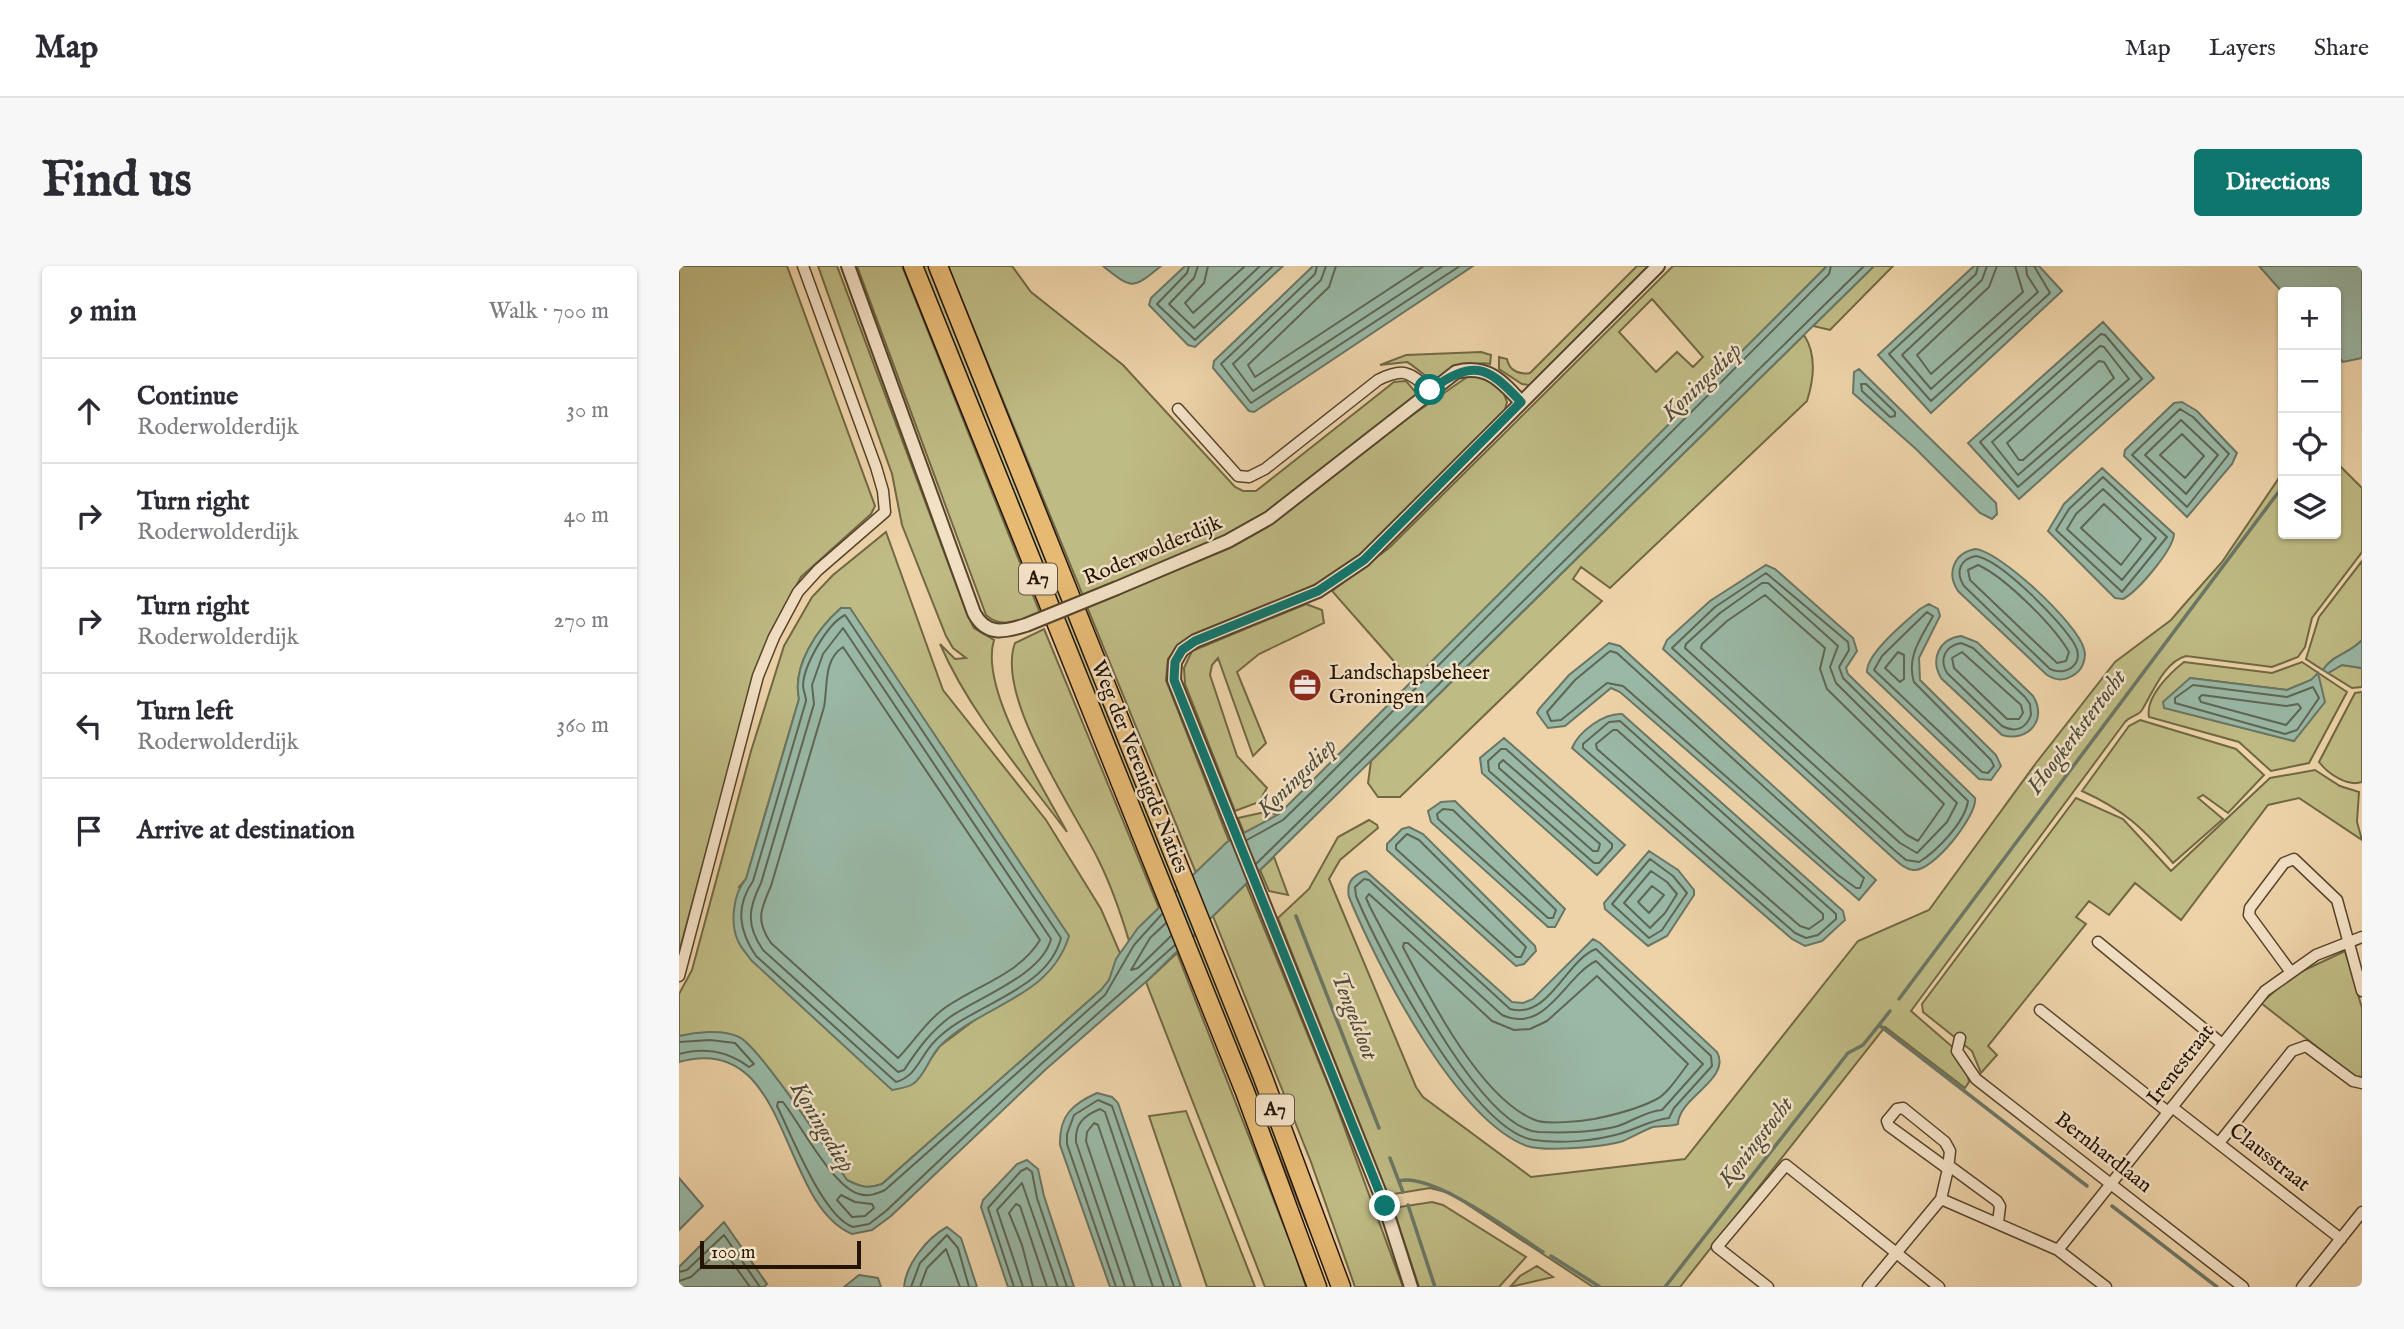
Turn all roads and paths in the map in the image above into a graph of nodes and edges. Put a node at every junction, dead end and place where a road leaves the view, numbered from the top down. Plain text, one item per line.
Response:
1 (803, 266) edge
2 (848, 266) edge
3 (913, 266) edge
4 (938, 266) edge
5 (1658, 266) edge
6 (1430, 390) junction
7 (1521, 402) junction
8 (1178, 409) dead end
9 (2362, 937) edge
10 (2098, 942) dead end
11 (2348, 942) junction
12 (2290, 971) junction
13 (679, 976) edge
14 (2362, 990) edge
15 (2040, 1010) dead end
16 (1960, 1038) dead end
17 (2221, 1043) junction
18 (2362, 1083) edge
19 (2170, 1110) junction
20 (2219, 1143) junction
21 (1948, 1167) junction
22 (2112, 1185) junction
23 (1941, 1199) junction
24 (2362, 1212) edge
25 (1998, 1223) junction
26 (2341, 1239) junction
27 (2058, 1250) junction
28 (1895, 1252) junction
29 (1317, 1287) edge
30 (1341, 1287) edge
31 (1411, 1287) edge
32 (1768, 1287) edge
33 (1868, 1287) edge
34 (1939, 1287) edge
35 (2106, 1287) edge
36 (2243, 1287) edge
37 (2302, 1287) edge

1 - 13 street
2 - 6 street, Roderwolderdijk, bridge
3 - 29 highway, Weg der Verenigde Naties / A7
4 - 30 highway, Weg der Verenigde Naties / A7
5 - 7 street
6 - 7 street, Roderwolderdijk
6 - 8 street
7 - 31 street
9 - 11 street, Irenestraat
10 - 17 street
11 - 12 street, Irenestraat
11 - 12 street
11 - 14 street
12 - 17 street, Irenestraat
15 - 19 street, Clausstraat
16 - 22 street, Bernhardlaan
17 - 19 street, Irenestraat
18 - 20 street
19 - 20 street, Clausstraat
19 - 22 street, Irenestraat
20 - 26 street, Clausstraat
21 - 21 street
21 - 23 street
21 - 25 street
22 - 27 street, Irenestraat
22 - 36 street, Bernhardlaan
23 - 25 street
23 - 28 street
24 - 26 street
25 - 27 street
26 - 37 street
27 - 35 street
28 - 32 street
28 - 33 street
28 - 34 street

